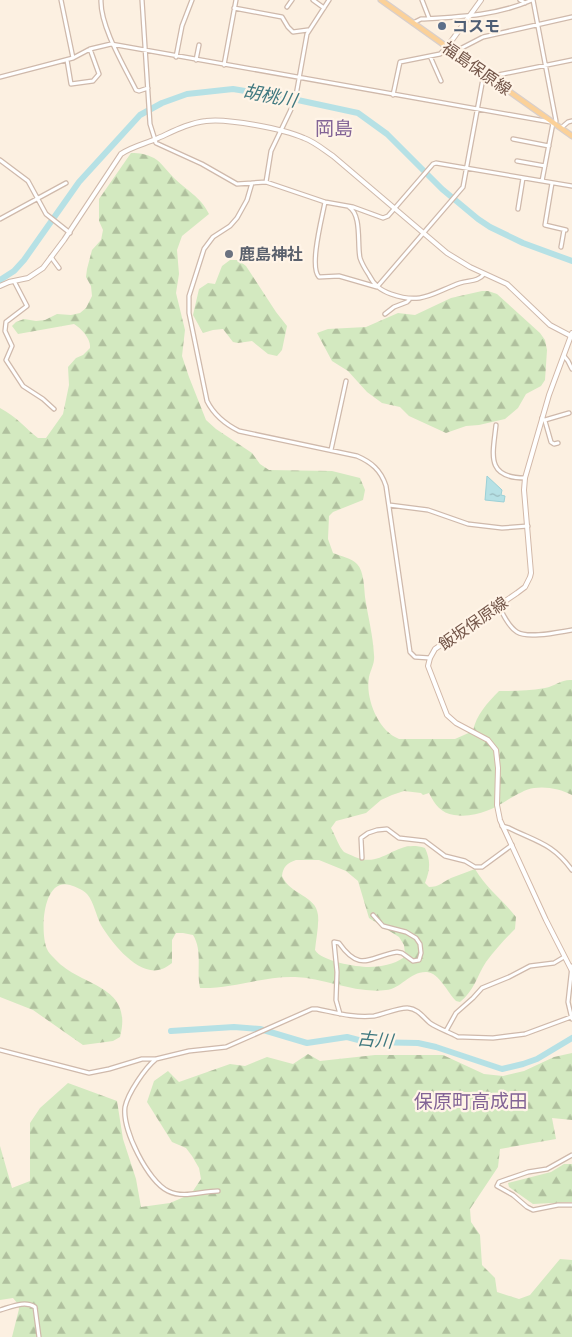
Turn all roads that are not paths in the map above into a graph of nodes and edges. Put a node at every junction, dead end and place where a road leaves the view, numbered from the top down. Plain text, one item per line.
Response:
1 (61, 0) edge
2 (101, 0) edge
3 (142, 0) edge
4 (191, 0) edge
5 (236, 0) edge
6 (292, 0) edge
7 (313, 0) edge
8 (330, 0) edge
9 (382, 0) edge
10 (422, 0) edge
11 (481, 0) edge
12 (520, 0) edge
13 (532, 0) edge
14 (525, 3) junction
15 (287, 7) dead end
16 (234, 8) junction
17 (324, 8) junction
18 (470, 16) junction
19 (572, 17) edge
20 (429, 18) junction
21 (413, 22) junction
22 (537, 24) junction
23 (308, 30) junction
24 (113, 45) junction
25 (199, 45) dead end
26 (447, 47) junction
27 (90, 49) junction
28 (146, 51) junction
29 (454, 52) junction
30 (430, 56) junction
31 (176, 57) junction
32 (72, 58) junction
33 (67, 60) junction
34 (196, 60) junction
35 (572, 60) edge
36 (224, 65) junction
37 (546, 66) junction
38 (484, 73) junction
39 (0, 77) edge
40 (299, 79) junction
41 (493, 79) junction
42 (442, 82) dead end
43 (148, 88) junction
44 (393, 95) junction
45 (478, 110) junction
46 (572, 121) edge
47 (553, 123) junction
48 (561, 128) junction
49 (281, 131) junction
50 (572, 136) edge
51 (155, 139) junction
52 (513, 139) dead end
53 (548, 146) junction
54 (0, 160) edge
55 (517, 161) dead end
56 (545, 166) junction
57 (467, 168) junction
58 (524, 178) junction
59 (542, 181) junction
60 (266, 182) junction
61 (66, 183) dead end
62 (552, 183) junction
63 (252, 184) junction
64 (572, 186) edge
65 (37, 198) junction
66 (325, 202) junction
67 (349, 207) junction
68 (394, 208) junction
69 (359, 209) junction
70 (518, 209) dead end
71 (355, 213) junction
72 (0, 219) edge
73 (70, 232) junction
74 (424, 233) junction
75 (561, 248) dead end
76 (51, 258) junction
77 (59, 268) dead end
78 (484, 274) junction
79 (14, 281) junction
80 (0, 286) edge
81 (377, 287) junction
82 (409, 300) junction
83 (385, 314) dead end
84 (571, 335) edge
85 (563, 356) junction
86 (572, 370) edge
87 (346, 381) dead end
88 (54, 409) dead end
89 (569, 413) dead end
90 (543, 419) junction
91 (496, 425) dead end
92 (558, 443) dead end
93 (330, 450) junction
94 (525, 478) junction
95 (389, 505) junction
96 (528, 526) junction
97 (499, 606) junction
98 (572, 630) edge
99 (430, 658) junction
100 (502, 826) junction
101 (512, 845) junction
102 (362, 858) dead end
103 (572, 870) edge
104 (373, 915) dead end
105 (564, 957) junction
106 (572, 969) edge
107 (340, 1015) junction
108 (571, 1018) edge
109 (446, 1031) junction
110 (0, 1050) edge
111 (156, 1059) junction
112 (572, 1156) edge
113 (218, 1191) dead end
114 (572, 1205) edge
115 (0, 1310) edge
116 (39, 1337) edge

1 - 32 street
2 - 24 street
3 - 28 street
4 - 31 street
5 - 16 street
6 - 15 street
7 - 17 street
8 - 17 street
9 - 21 main road, 福島保原線
10 - 20 street
11 - 18 street
12 - 14 street
13 - 14 street
13 - 22 street
14 - 18 street
16 - 23 street
16 - 36 street
17 - 23 street
18 - 20 street
18 - 26 street
19 - 22 street
20 - 21 street
21 - 26 main road, 福島保原線
22 - 29 street
22 - 37 street
23 - 40 street
24 - 27 street
24 - 28 street
24 - 43 street
25 - 34 street
26 - 29 main road, 福島保原線
26 - 30 street
27 - 32 street
27 - 33 street
28 - 31 street
28 - 43 street
29 - 38 main road, 福島保原線
30 - 42 street
30 - 44 street
31 - 34 street
32 - 33 street
33 - 39 street
34 - 36 street
35 - 37 street
36 - 40 street
37 - 41 street
37 - 47 street
38 - 41 main road, 福島保原線
38 - 45 street
40 - 44 street
40 - 49 street
41 - 47 main road, 福島保原線
43 - 51 street
44 - 45 street
45 - 47 street
45 - 57 street
46 - 48 street
47 - 48 main road, 福島保原線
47 - 53 street
48 - 50 main road, 福島保原線
49 - 51 street
49 - 60 street
49 - 68 street
51 - 63 street
51 - 73 street
52 - 53 street
53 - 56 street
54 - 65 street
55 - 56 street
56 - 59 street
57 - 58 street
57 - 68 street
57 - 74 street
58 - 59 street
58 - 70 street
59 - 62 street
60 - 63 street
60 - 66 street
61 - 65 street
62 - 64 street
62 - 75 street
63 - 93 street
65 - 72 street
65 - 73 street
66 - 67 street
66 - 81 street
67 - 69 street
67 - 71 street
68 - 69 street
68 - 74 street
69 - 71 street
71 - 81 street
73 - 76 street
74 - 78 street
74 - 81 street
76 - 77 street
76 - 79 street
78 - 82 street
78 - 84 street
79 - 80 street
79 - 88 street
81 - 82 street
82 - 83 street
84 - 85 street, 飯坂保原線
85 - 86 street
85 - 90 street, 飯坂保原線
87 - 93 street
89 - 90 street
90 - 92 street
90 - 94 street, 飯坂保原線
91 - 94 street
93 - 95 street
94 - 96 street, 飯坂保原線
95 - 96 street
95 - 99 street
96 - 97 street, 飯坂保原線
97 - 98 street
97 - 99 street, 飯坂保原線
99 - 100 street, 飯坂保原線
100 - 101 street, 飯坂保原線
100 - 103 street
101 - 102 street
101 - 105 street, 飯坂保原線
104 - 107 street
105 - 106 street, 飯坂保原線
105 - 109 street
106 - 108 street
107 - 109 street
107 - 111 street
108 - 109 street
110 - 111 street
111 - 113 street
112 - 114 street
115 - 116 street

